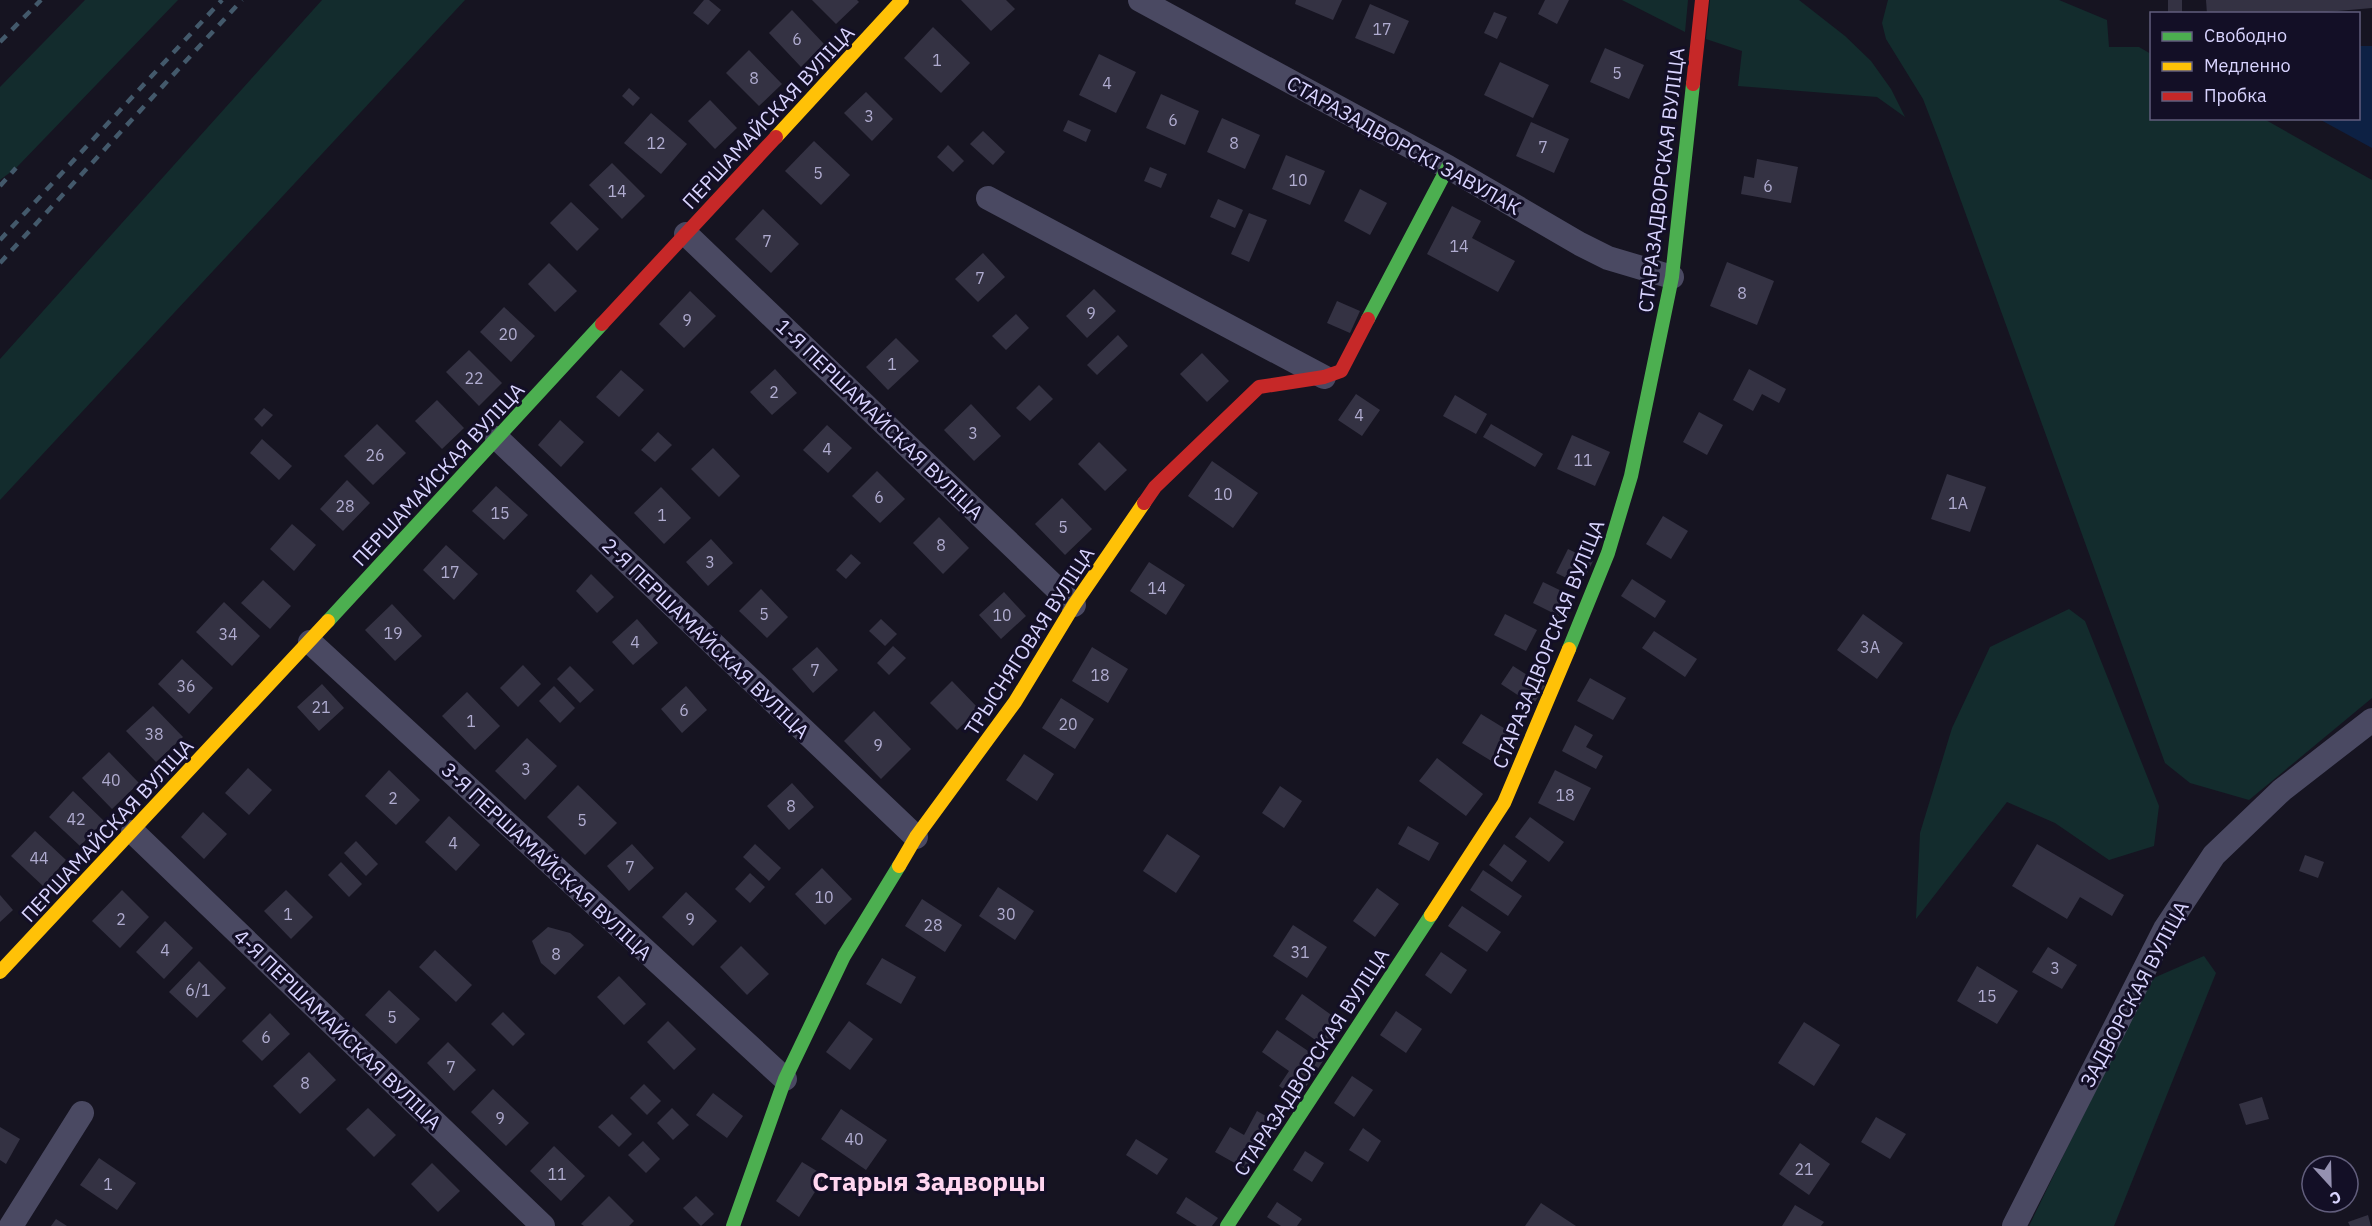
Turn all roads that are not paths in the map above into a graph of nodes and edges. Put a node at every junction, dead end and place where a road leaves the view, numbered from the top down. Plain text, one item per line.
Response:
1 (902, 0) edge
2 (1140, 0) edge
3 (1702, 0) edge
4 (1449, 167) junction
5 (988, 198) dead end
6 (686, 234) junction
7 (1672, 277) junction
8 (1324, 378) junction
9 (497, 438) junction
10 (1074, 605) junction
11 (310, 642) junction
12 (2372, 720) edge
13 (133, 832) junction
14 (916, 837) junction
15 (0, 972) edge
16 (785, 1079) junction
17 (82, 1113) dead end
18 (11, 1226) edge
19 (543, 1226) edge
20 (733, 1226) edge
21 (1227, 1226) edge
22 (2014, 1226) edge

1 - 6 street, ПЕРШАМАЙСКАЯ ВУЛІЦА
2 - 4 street, СТАРАЗАДВОРСКІ ЗАВУЛАК
3 - 7 street, СТАРАЗАДВОРСКАЯ ВУЛІЦА
4 - 7 street, СТАРАЗАДВОРСКІ ЗАВУЛАК
4 - 8 street, ТРЫСНЯГОВАЯ ВУЛІЦА
5 - 8 street
6 - 9 street, ПЕРШАМАЙСКАЯ ВУЛІЦА
6 - 10 street, 1-Я ПЕРШАМАЙСКАЯ ВУЛІЦА
7 - 21 street, СТАРАЗАДВОРСКАЯ ВУЛІЦА
8 - 10 street, ТРЫСНЯГОВАЯ ВУЛІЦА
9 - 11 street, ПЕРШАМАЙСКАЯ ВУЛІЦА
9 - 14 street, 2-Я ПЕРШАМАЙСКАЯ ВУЛІЦА
10 - 14 street, ТРЫСНЯГОВАЯ ВУЛІЦА
11 - 13 street, ПЕРШАМАЙСКАЯ ВУЛІЦА
11 - 16 street, 3-Я ПЕРШАМАЙСКАЯ ВУЛІЦА
12 - 22 street, ЗАДВОРСКАЯ ВУЛІЦА
13 - 15 street, ПЕРШАМАЙСКАЯ ВУЛІЦА
13 - 19 street, 4-Я ПЕРШАМАЙСКАЯ ВУЛІЦА
14 - 16 street, ТРЫСНЯГОВАЯ ВУЛІЦА
16 - 20 street, ТРЫСНЯГОВАЯ ВУЛІЦА
17 - 18 street

